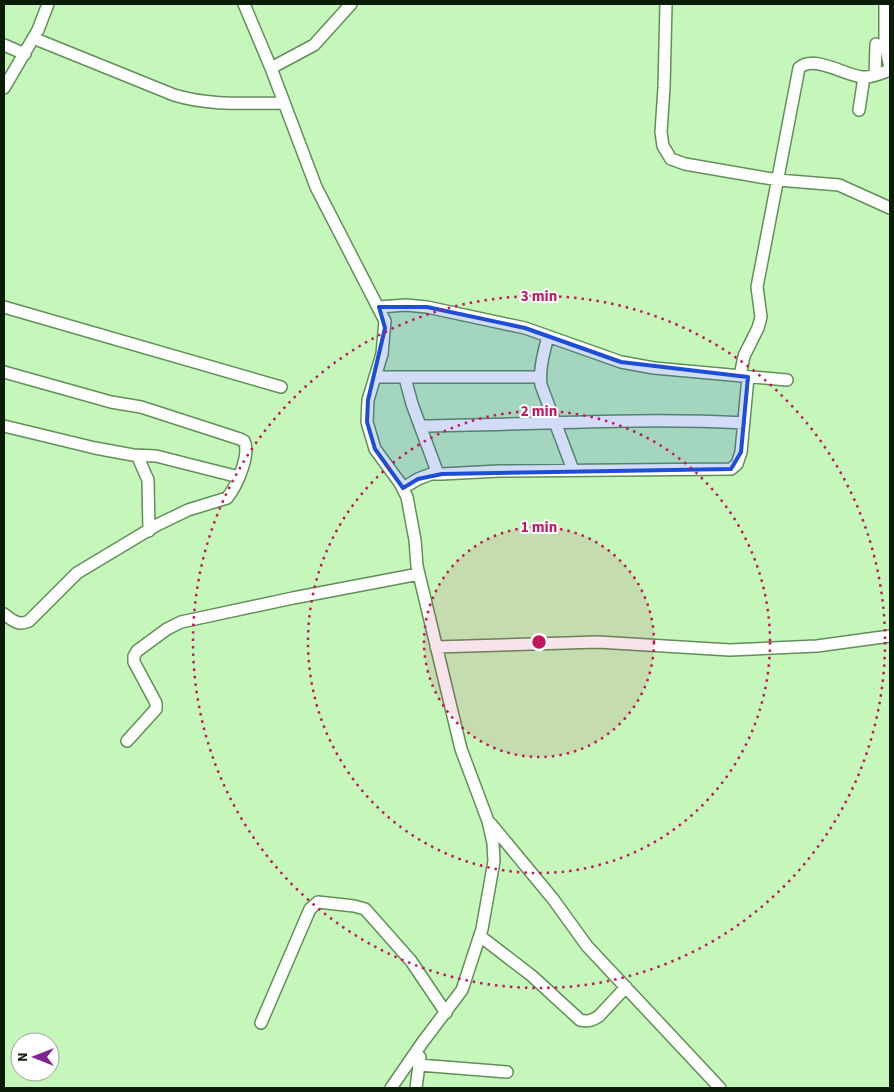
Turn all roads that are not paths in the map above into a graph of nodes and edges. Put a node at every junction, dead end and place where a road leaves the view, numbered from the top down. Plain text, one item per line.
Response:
1 (48, 4) edge
2 (244, 4) edge
3 (351, 4) edge
4 (666, 4) edge
5 (885, 4) edge
6 (33, 38) junction
7 (876, 44) dead end
8 (4, 45) edge
9 (25, 54) junction
10 (271, 68) junction
11 (890, 69) edge
12 (876, 76) junction
13 (864, 77) junction
14 (4, 88) edge
15 (284, 103) junction
16 (859, 110) dead end
17 (778, 180) junction
18 (890, 208) edge
19 (379, 307) junction
20 (4, 308) edge
21 (548, 336) junction
22 (4, 372) edge
23 (744, 376) junction
24 (375, 377) junction
25 (540, 377) junction
26 (405, 378) junction
27 (787, 380) dead end
28 (281, 387) dead end
29 (744, 423) junction
30 (555, 424) junction
31 (4, 426) edge
32 (420, 426) junction
33 (137, 455) junction
34 (573, 470) junction
35 (438, 474) junction
36 (239, 477) junction
37 (403, 488) junction
38 (149, 530) junction
39 (419, 574) junction
40 (4, 614) edge
41 (890, 636) edge
42 (436, 647) junction
43 (127, 741) dead end
44 (488, 821) junction
45 (480, 936) junction
46 (626, 987) junction
47 (446, 1013) junction
48 (261, 1023) dead end
49 (422, 1043) junction
50 (419, 1065) junction
51 (507, 1072) dead end
52 (390, 1088) edge
53 (416, 1088) edge
54 (720, 1088) edge

1 - 6 street
2 - 10 street
3 - 10 street
4 - 17 street
5 - 11 street
6 - 9 street
6 - 15 street
7 - 12 street
8 - 9 street
9 - 14 street
10 - 15 street
11 - 12 street
12 - 13 street
13 - 16 street
13 - 17 street
15 - 19 street
17 - 18 street
17 - 23 street
19 - 21 street
19 - 24 street
20 - 28 street
21 - 23 street
21 - 25 street
22 - 36 street
23 - 27 street
23 - 29 street
24 - 26 street
24 - 37 street
25 - 26 street
25 - 30 street
26 - 32 street
29 - 30 street
29 - 34 street
30 - 32 street
30 - 34 street
31 - 33 street
32 - 35 street
33 - 36 street
33 - 38 street
34 - 35 street
35 - 37 street
36 - 38 street
37 - 39 street
38 - 40 street
39 - 42 street
39 - 43 street
41 - 42 street
42 - 44 street
44 - 45 street
44 - 46 street
45 - 46 street
45 - 47 street
46 - 54 street
47 - 48 street
47 - 49 street
49 - 50 street
49 - 52 street
50 - 51 street
50 - 53 street

